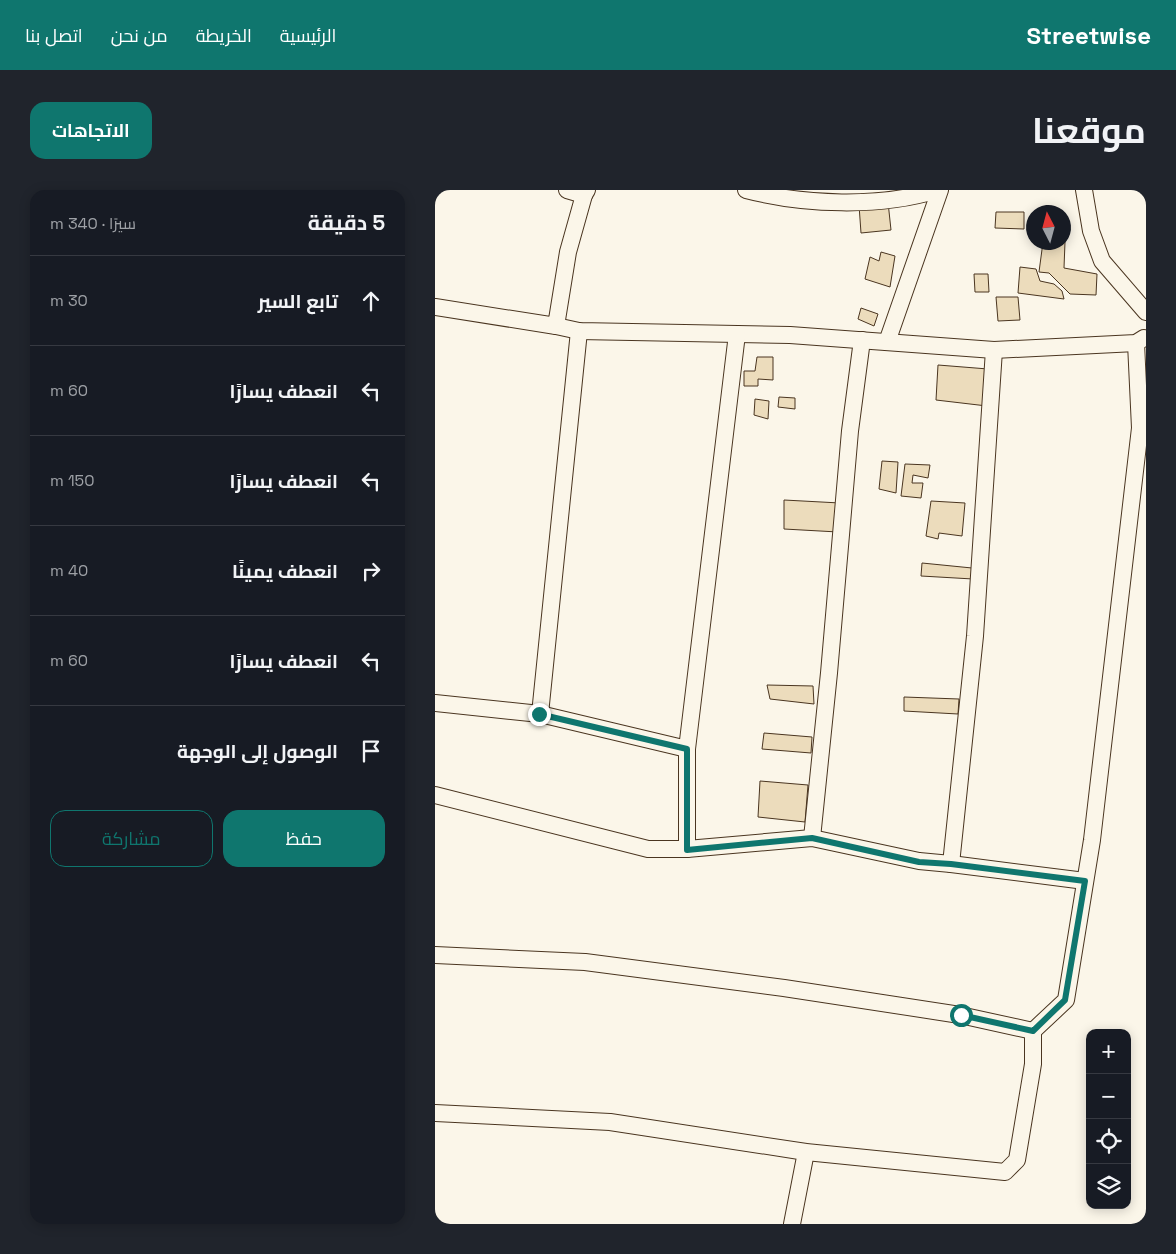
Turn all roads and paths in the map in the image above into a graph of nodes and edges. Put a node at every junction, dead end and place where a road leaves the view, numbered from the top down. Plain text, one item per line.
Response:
1 (567, 190) edge
2 (747, 190) edge
3 (939, 190) edge
4 (1084, 190) edge
5 (586, 192) edge
6 (435, 307) edge
7 (1146, 312) edge
8 (556, 326) junction
9 (579, 331) junction
10 (737, 334) junction
11 (862, 340) junction
12 (1141, 340) edge
13 (887, 342) junction
14 (994, 350) junction
15 (435, 703) edge
16 (539, 714) junction
17 (687, 749) junction
18 (435, 795) edge
19 (812, 838) junction
20 (687, 850) junction
21 (951, 864) junction
22 (1085, 881) junction
23 (435, 955) edge
24 (1033, 1031) junction
25 (435, 1113) edge
26 (806, 1152) junction
27 (792, 1224) edge

1 - 5 street
2 - 3 street
3 - 13 street
4 - 7 street
5 - 8 street
6 - 8 street
8 - 9 street
9 - 10 street
9 - 16 street
10 - 11 street
10 - 17 street
11 - 13 street
11 - 19 street
12 - 14 street
12 - 22 street
13 - 14 street
14 - 21 street
15 - 16 street
16 - 17 street
17 - 20 street
18 - 20 street
19 - 20 street
19 - 21 street
21 - 22 street
22 - 24 street
23 - 24 street
24 - 26 street
25 - 26 street
26 - 27 street

